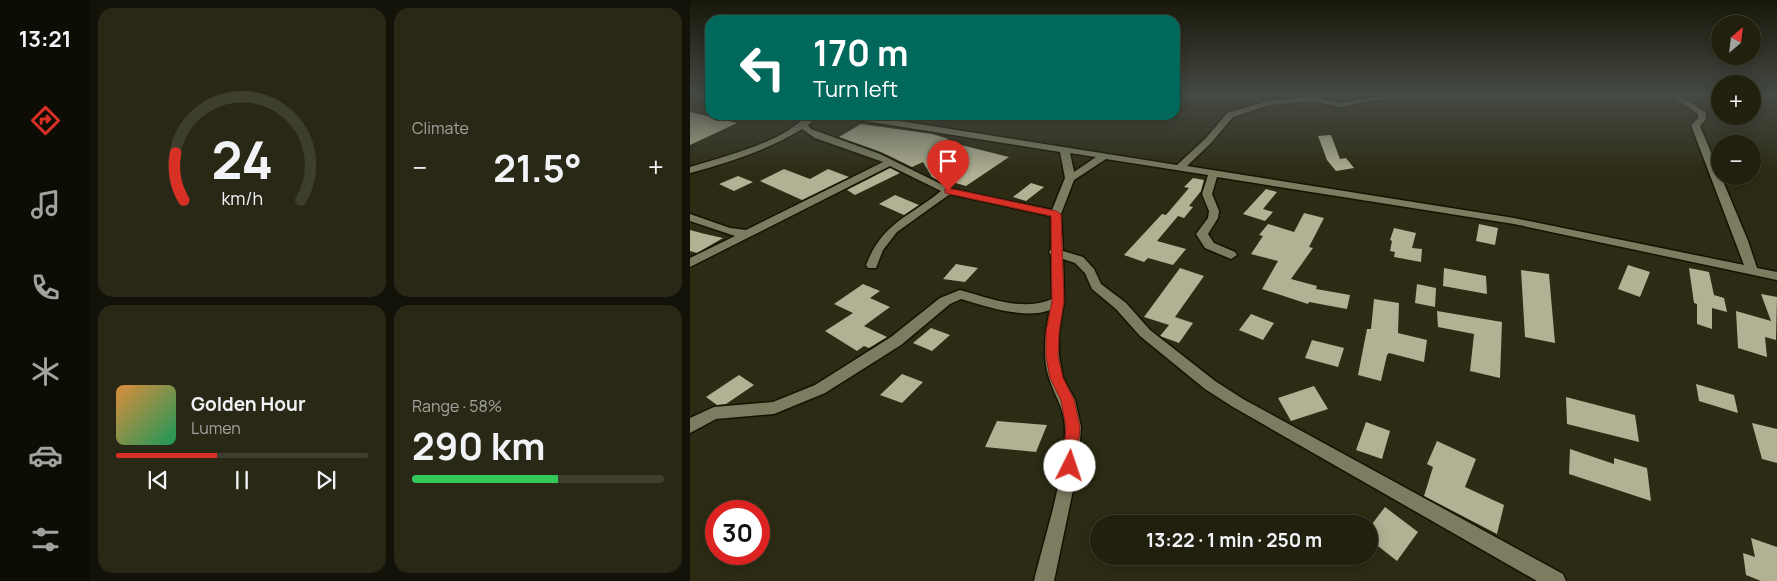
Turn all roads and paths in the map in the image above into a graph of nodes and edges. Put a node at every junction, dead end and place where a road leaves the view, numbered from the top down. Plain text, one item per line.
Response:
1 (809, 121) edge
2 (885, 121) edge
3 (1223, 121) edge
4 (1700, 121) edge
5 (804, 126) junction
6 (1064, 149) junction
7 (1105, 156) junction
8 (889, 163) junction
9 (1179, 168) junction
10 (690, 170) edge
11 (1213, 174) junction
12 (1070, 178) junction
13 (948, 191) junction
14 (1056, 214) junction
15 (690, 217) edge
16 (747, 234) junction
17 (1055, 252) junction
18 (1231, 255) dead end
19 (690, 263) edge
20 (872, 265) dead end
21 (1752, 272) junction
22 (1777, 276) edge
23 (1058, 301) junction
24 (690, 426) edge
25 (1044, 581) edge
26 (1556, 581) edge

1 - 5 street
2 - 6 street
3 - 9 street
4 - 21 street
5 - 8 street
5 - 10 street
6 - 7 street
6 - 12 street
7 - 9 street
7 - 12 street
8 - 13 street
8 - 16 street
9 - 11 street
11 - 18 street
11 - 21 street
12 - 14 street
13 - 14 street
13 - 20 street
14 - 17 street
15 - 16 street
16 - 19 street
17 - 23 street
17 - 26 street
21 - 22 street
23 - 24 street
23 - 25 street

